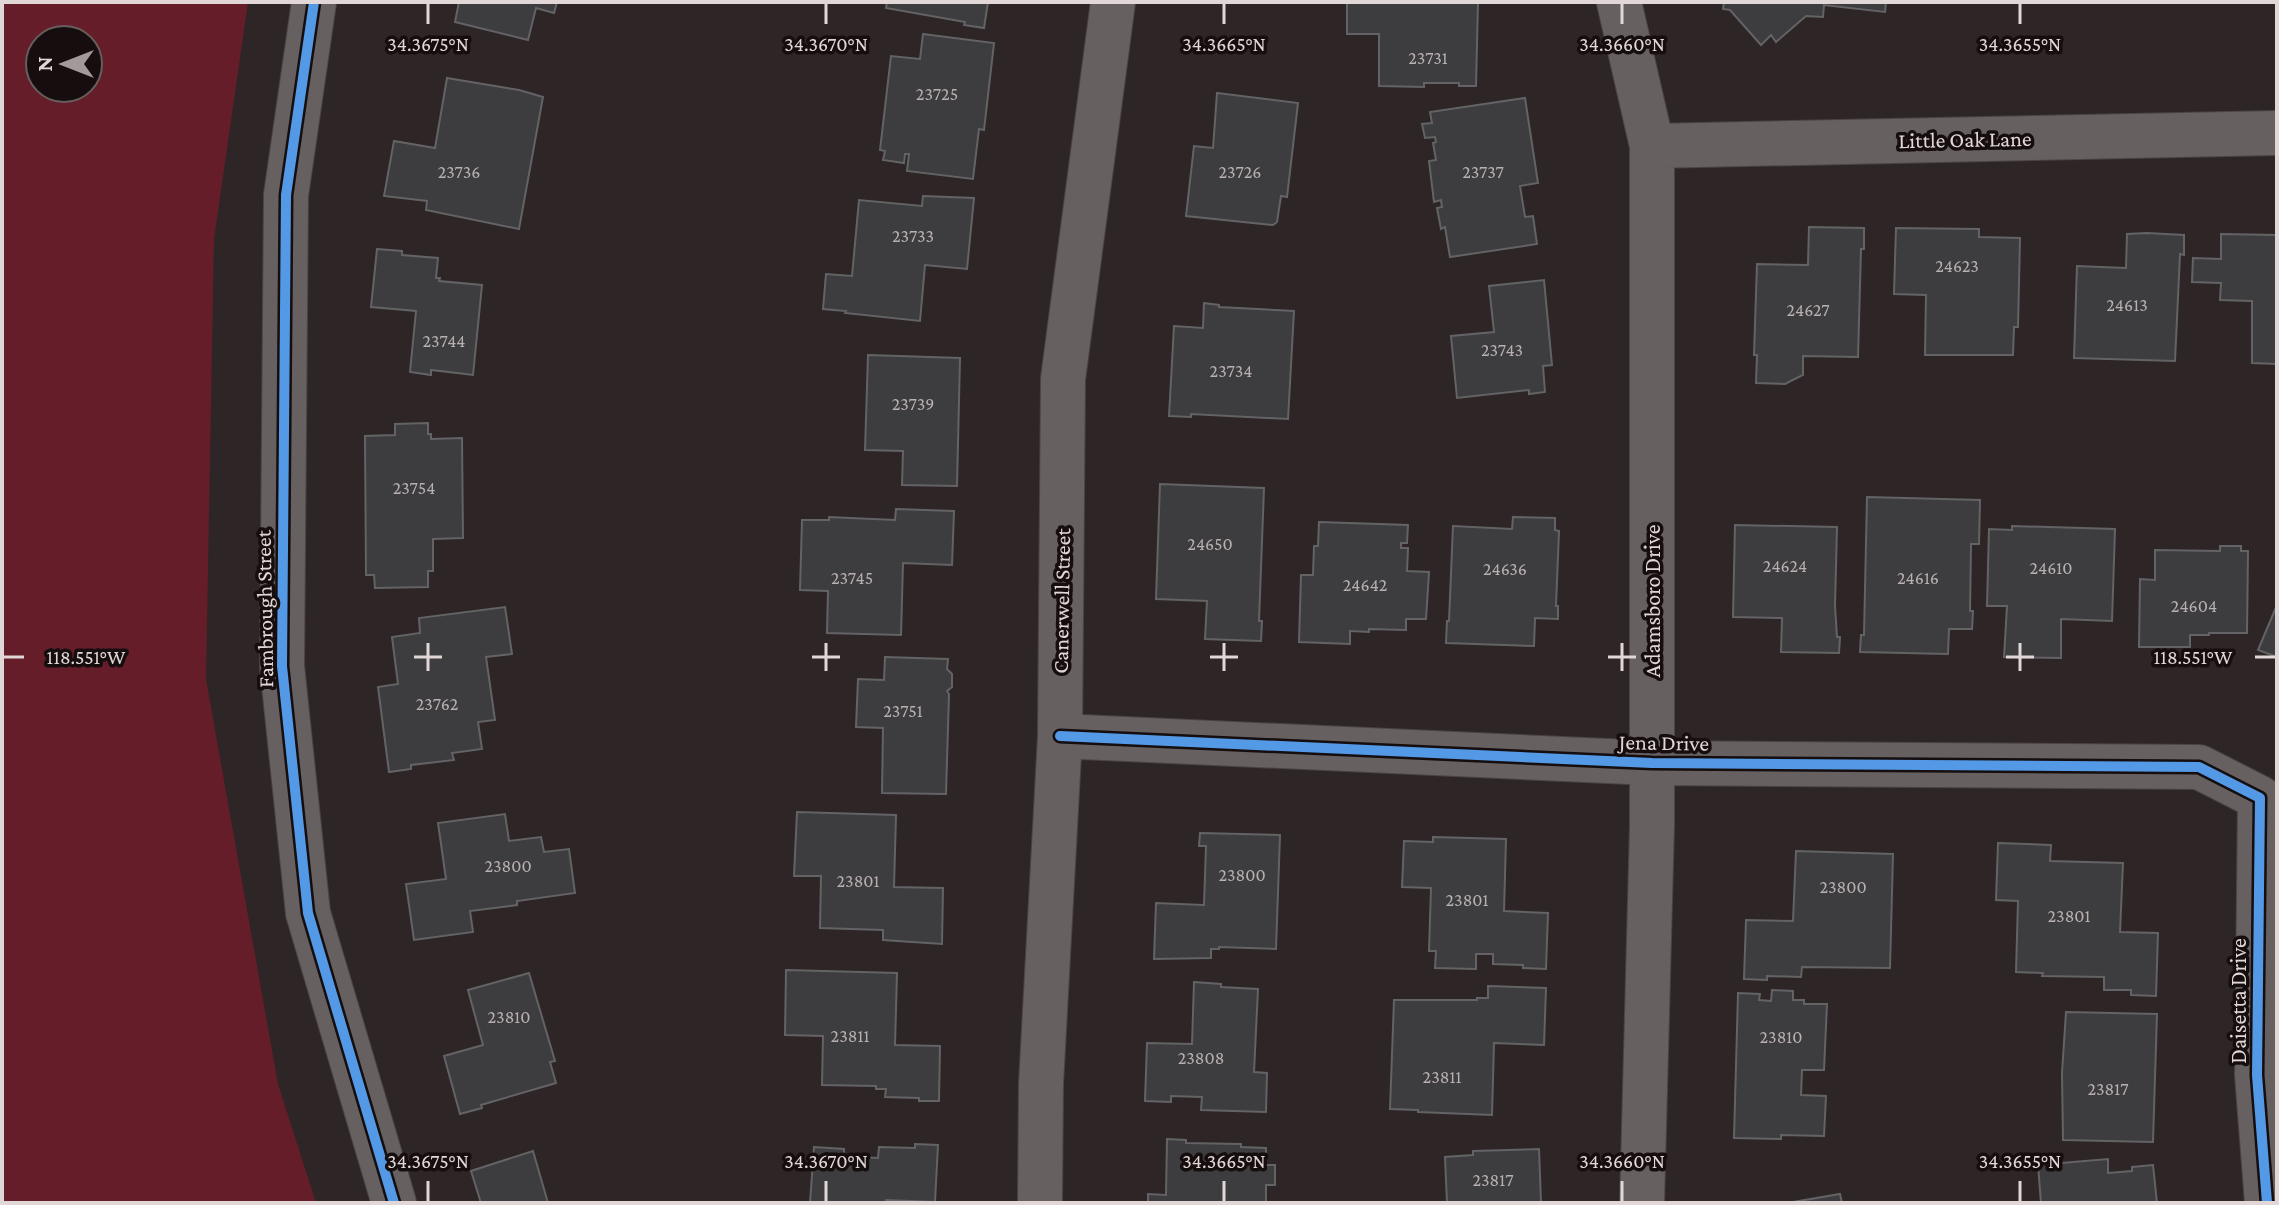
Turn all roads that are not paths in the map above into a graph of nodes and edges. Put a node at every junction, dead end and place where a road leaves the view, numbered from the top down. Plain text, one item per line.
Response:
1 (314, 2) edge
2 (1113, 2) edge
3 (1619, 2) edge
4 (2277, 133) edge
5 (1652, 146) junction
6 (1060, 736) junction
7 (1652, 763) junction
8 (2260, 798) joint
9 (394, 1203) edge
10 (1040, 1203) edge
11 (1642, 1203) edge
12 (2267, 1203) edge

1 - 9 street, Fambrough Street
2 - 6 street, Canerwell Street
3 - 5 street, Adamsboro Drive
4 - 5 street, Little Oak Lane
5 - 7 street, Adamsboro Drive
6 - 7 street, Jena Drive
6 - 10 street, Canerwell Street
7 - 8 street, Jena Drive
7 - 11 street, Adamsboro Drive
8 - 12 street, Daisetta Drive

